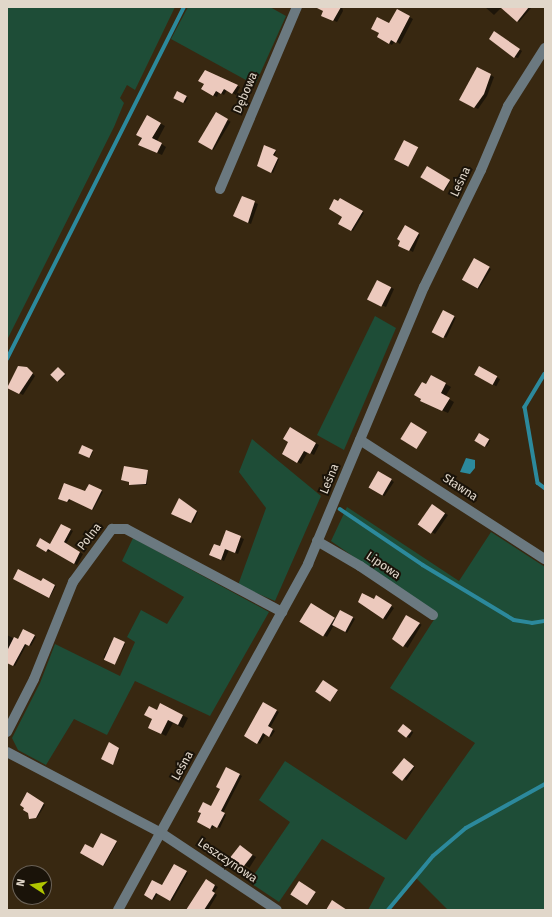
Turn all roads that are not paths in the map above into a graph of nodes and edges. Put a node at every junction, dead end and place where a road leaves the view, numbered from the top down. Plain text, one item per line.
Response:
1 (297, 7) edge
2 (545, 48) edge
3 (220, 189) dead end
4 (360, 440) junction
5 (317, 541) junction
6 (545, 559) edge
7 (282, 612) junction
8 (433, 615) dead end
9 (7, 732) edge
10 (7, 752) edge
11 (161, 833) junction
12 (118, 910) edge
13 (277, 910) edge

1 - 3 street, Dębowa
2 - 4 street, Leśna
4 - 5 street, Leśna
4 - 6 street, Sławna
5 - 7 street, Leśna
5 - 8 street, Lipowa
7 - 9 street, Polna
7 - 11 street, Leśna
10 - 11 street
11 - 12 street, Leśna
11 - 13 street, Leszczynowa

